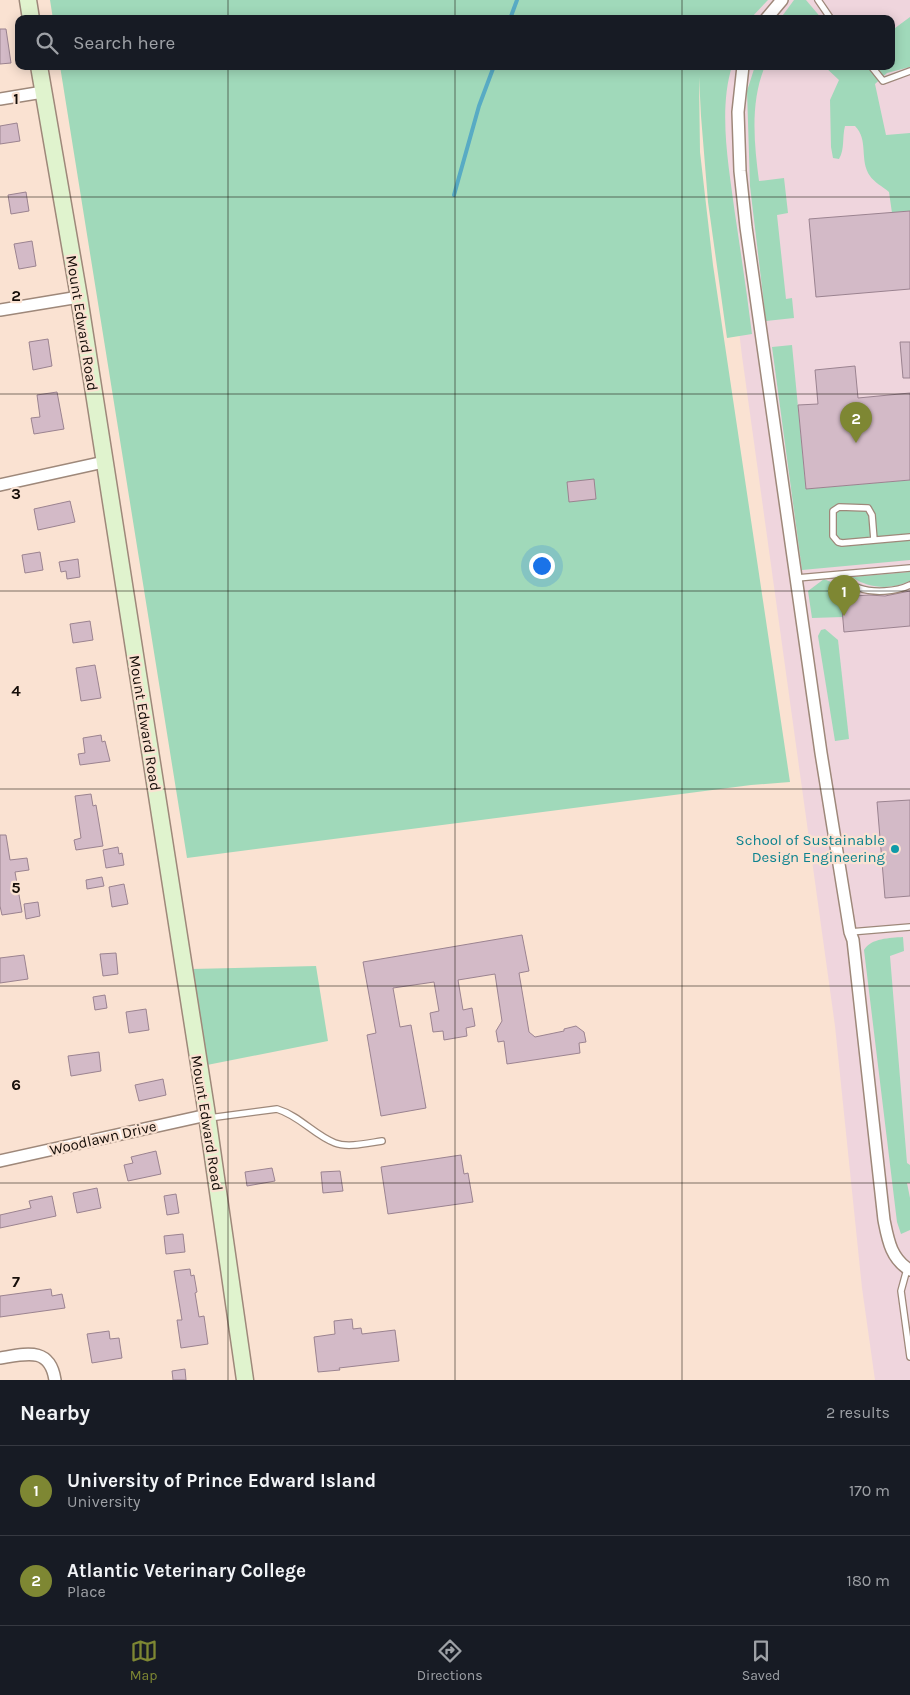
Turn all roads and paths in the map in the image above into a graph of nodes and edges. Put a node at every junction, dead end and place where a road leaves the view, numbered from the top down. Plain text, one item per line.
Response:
1 (28, 0) edge
2 (782, 0) edge
3 (818, 0) edge
4 (30, 15) edge
5 (769, 15) edge
6 (828, 15) edge
7 (39, 70) edge
8 (743, 70) edge
9 (874, 70) edge
10 (910, 71) edge
11 (43, 92) junction
12 (0, 99) edge
13 (79, 297) junction
14 (0, 310) edge
15 (104, 462) junction
16 (0, 484) edge
17 (910, 537) edge
18 (874, 540) junction
19 (910, 568) edge
20 (839, 575) junction
21 (797, 578) junction
22 (910, 585) edge
23 (910, 927) edge
24 (850, 932) junction
25 (207, 1117) junction
26 (382, 1141) dead end
27 (0, 1161) edge
28 (909, 1270) edge
29 (910, 1357) edge
30 (0, 1358) edge
31 (55, 1380) edge
32 (245, 1380) edge

1 - 4 street
2 - 5 street
3 - 6 lane
7 - 11 street, Mount Edward Road
8 - 21 street
9 - 10 lane
11 - 12 street
11 - 13 street, Mount Edward Road
13 - 14 street
13 - 15 street, Mount Edward Road
15 - 16 street
15 - 25 street, Mount Edward Road
17 - 18 lane
18 - 18 lane
19 - 20 lane
20 - 21 lane
20 - 22 lane
21 - 24 street
23 - 24 lane
24 - 28 street
25 - 26 lane
25 - 27 street, Woodlawn Drive
25 - 32 street, Mount Edward Road
28 - 29 lane
30 - 31 street

